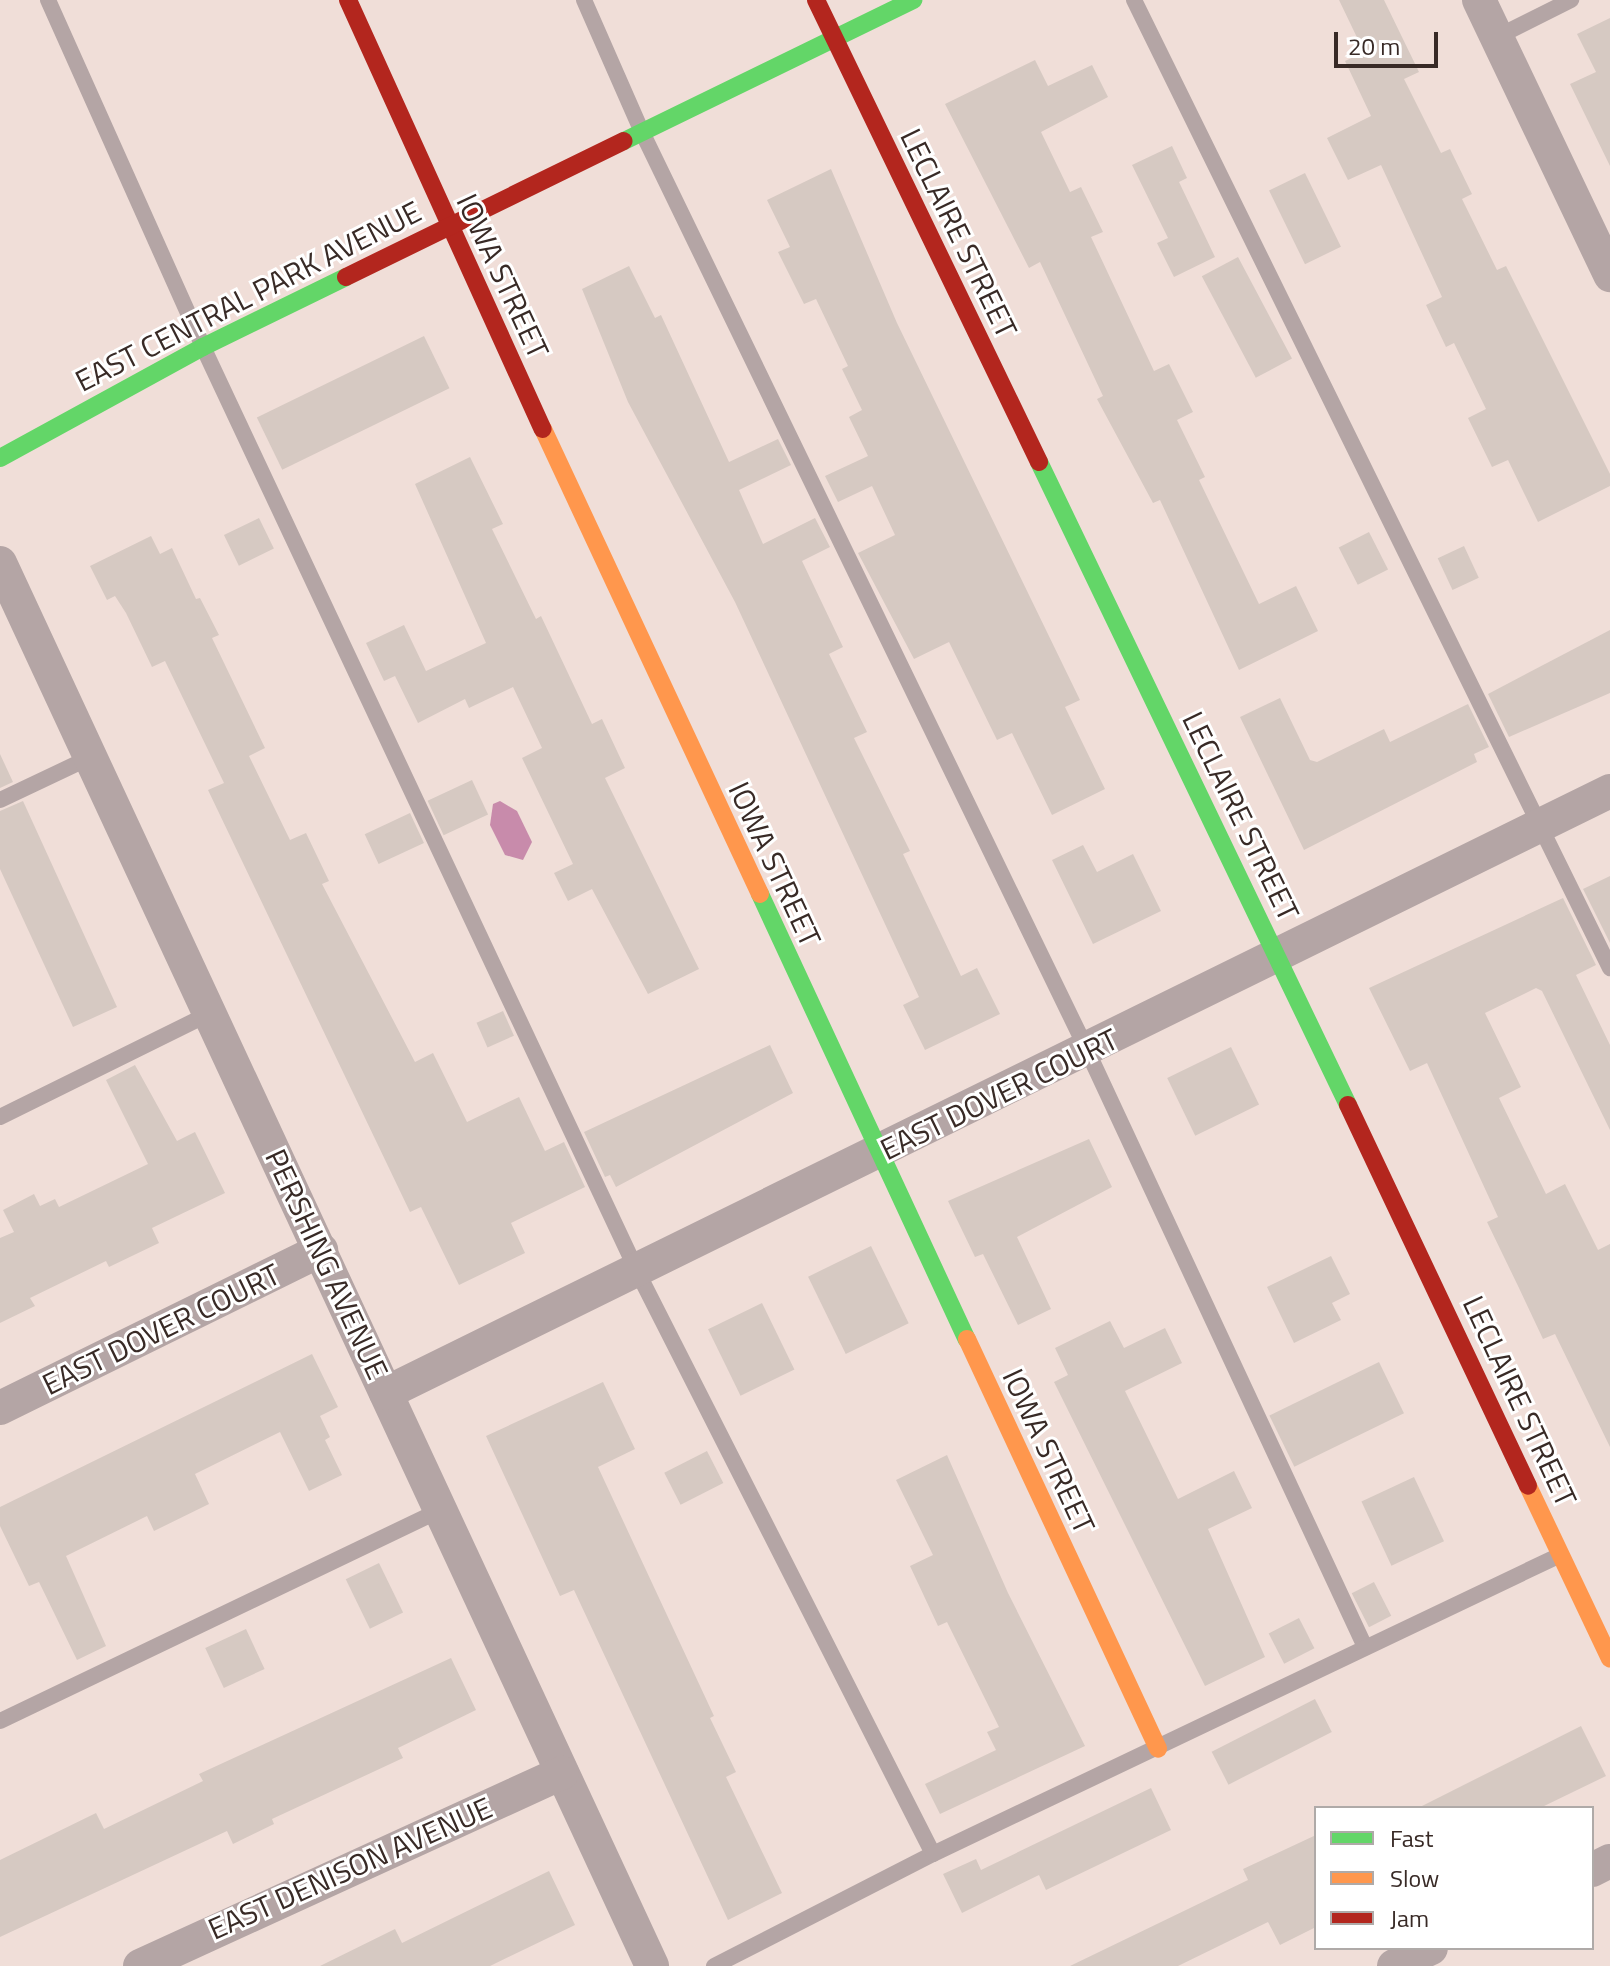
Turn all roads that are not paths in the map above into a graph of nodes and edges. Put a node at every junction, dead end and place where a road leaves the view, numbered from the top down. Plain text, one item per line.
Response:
1 (48, 0) edge
2 (348, 0) edge
3 (584, 0) edge
4 (816, 0) edge
5 (913, 0) edge
6 (1134, 0) edge
7 (1479, 0) edge
8 (1571, 0) edge
9 (1497, 37) junction
10 (834, 39) junction
11 (642, 132) junction
12 (448, 226) junction
13 (1602, 233) edge
14 (1610, 275) edge
15 (203, 347) junction
16 (0, 458) edge
17 (0, 563) edge
18 (91, 757) junction
19 (1610, 791) edge
20 (0, 800) edge
21 (1543, 823) junction
22 (1278, 956) junction
23 (1610, 968) edge
24 (212, 1012) junction
25 (1087, 1050) junction
26 (0, 1117) edge
27 (878, 1154) junction
28 (321, 1250) junction
29 (636, 1269) junction
30 (386, 1393) junction
31 (0, 1408) edge
32 (441, 1510) junction
33 (1561, 1554) junction
34 (1604, 1628) edge
35 (1365, 1647) junction
36 (1610, 1659) edge
37 (0, 1721) edge
38 (1158, 1749) junction
39 (562, 1773) junction
40 (933, 1854) junction
41 (1427, 1950) edge
42 (140, 1966) edge
43 (652, 1966) edge
44 (714, 1966) edge
45 (1394, 1966) edge

1 - 15 lane
2 - 12 street, IOWA STREET
3 - 11 lane
4 - 10 street, LECLAIRE STREET
5 - 10 street, EAST CENTRAL PARK AVENUE
6 - 21 lane
7 - 9 street
8 - 9 lane
9 - 13 street
10 - 11 street, EAST CENTRAL PARK AVENUE
10 - 22 street, LECLAIRE STREET
11 - 12 street, EAST CENTRAL PARK AVENUE
11 - 25 lane
12 - 15 street, EAST CENTRAL PARK AVENUE
12 - 27 street, IOWA STREET
13 - 14 street
15 - 16 street, EAST CENTRAL PARK AVENUE
15 - 29 lane
17 - 18 street, PERSHING AVENUE
18 - 20 lane
18 - 24 street, PERSHING AVENUE
19 - 21 street, EAST DOVER COURT
21 - 22 street, EAST DOVER COURT
21 - 23 lane
22 - 25 street, EAST DOVER COURT
22 - 33 street, LECLAIRE STREET
24 - 26 lane
24 - 28 street, PERSHING AVENUE
25 - 27 street, EAST DOVER COURT
25 - 35 lane
27 - 29 street, EAST DOVER COURT
27 - 38 street, IOWA STREET
28 - 30 street, PERSHING AVENUE
28 - 31 street, EAST DOVER COURT
29 - 30 street, EAST DOVER COURT
29 - 40 lane
30 - 32 street, PERSHING AVENUE
32 - 37 lane
32 - 39 street, PERSHING AVENUE
33 - 34 street, LECLAIRE STREET
33 - 35 lane
34 - 36 street, LECLAIRE STREET
35 - 38 lane
38 - 40 lane
39 - 42 street, EAST DENISON AVENUE
39 - 43 street, PERSHING AVENUE
40 - 44 lane
41 - 45 street

